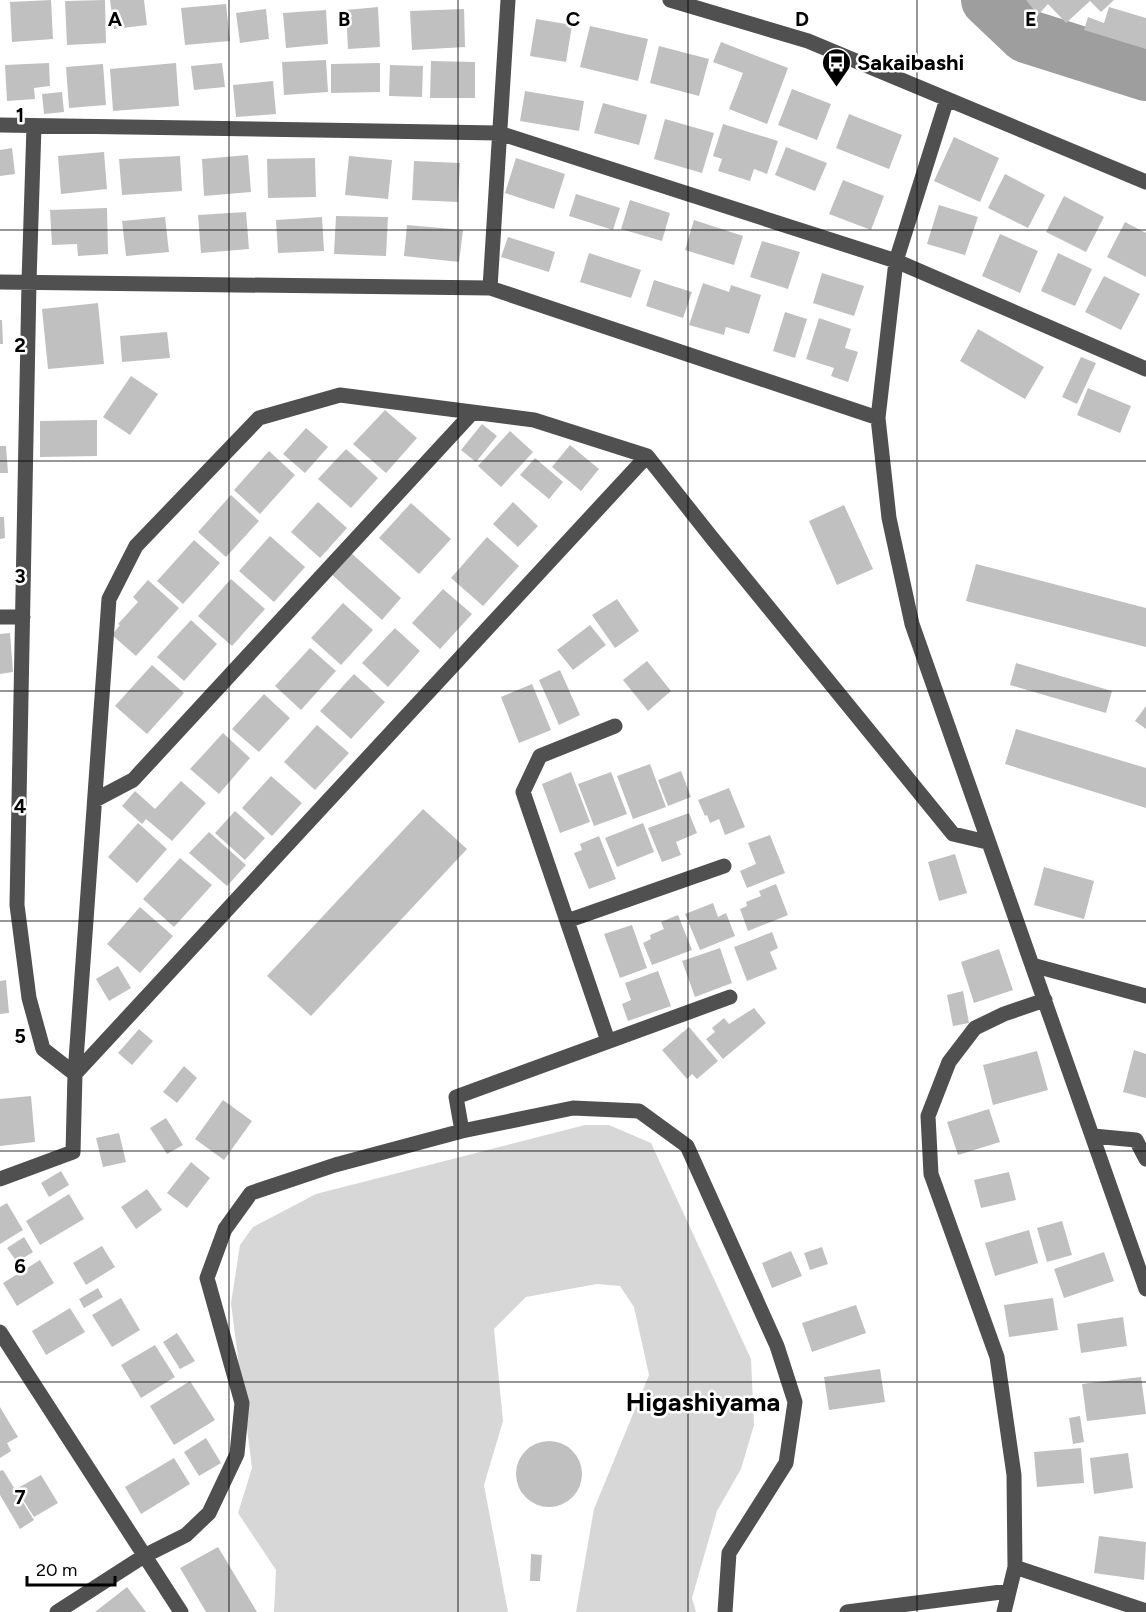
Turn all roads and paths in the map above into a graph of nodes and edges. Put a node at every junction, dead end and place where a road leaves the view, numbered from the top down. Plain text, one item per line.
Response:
1 (508, 0) edge
2 (670, 0) edge
3 (947, 99) junction
4 (0, 125) edge
5 (34, 126) junction
6 (499, 133) junction
7 (1146, 182) edge
8 (896, 261) junction
9 (0, 282) edge
10 (29, 282) junction
11 (490, 288) junction
12 (1146, 369) edge
13 (472, 412) junction
14 (878, 418) junction
15 (647, 456) junction
16 (0, 617) edge
17 (23, 617) junction
18 (615, 726) dead end
19 (95, 800) junction
20 (987, 842) junction
21 (724, 866) dead end
22 (567, 921) junction
23 (1032, 965) junction
24 (1146, 996) edge
25 (730, 997) dead end
26 (1045, 1000) junction
27 (608, 1041) junction
28 (75, 1074) junction
29 (462, 1131) junction
30 (1093, 1136) junction
31 (1146, 1160) edge
32 (0, 1179) edge
33 (1146, 1289) edge
34 (0, 1332) edge
35 (144, 1556) junction
36 (1015, 1567) junction
37 (1009, 1591) junction
38 (1146, 1611) edge
39 (57, 1612) edge
40 (181, 1612) edge
41 (725, 1612) edge
42 (847, 1612) edge
43 (1004, 1612) edge

1 - 6 street
2 - 3 street
3 - 7 street
3 - 8 street
4 - 5 street
5 - 6 street
5 - 10 street
6 - 8 street
6 - 11 street
8 - 12 street
8 - 14 street
9 - 10 street
10 - 11 street
10 - 17 street
11 - 14 street
13 - 15 street
13 - 19 street
13 - 19 street
14 - 20 street
15 - 20 street
15 - 28 street
16 - 17 street
17 - 28 street
18 - 22 street
19 - 28 street
20 - 23 street
21 - 22 street
22 - 27 street
23 - 24 street
23 - 26 street
25 - 27 street
26 - 30 street
26 - 36 street
27 - 29 street
28 - 32 street
29 - 35 street
29 - 41 street
30 - 31 street
30 - 33 street
34 - 35 street
35 - 39 street
35 - 40 street
36 - 37 street
36 - 38 street
37 - 42 street
37 - 43 street

